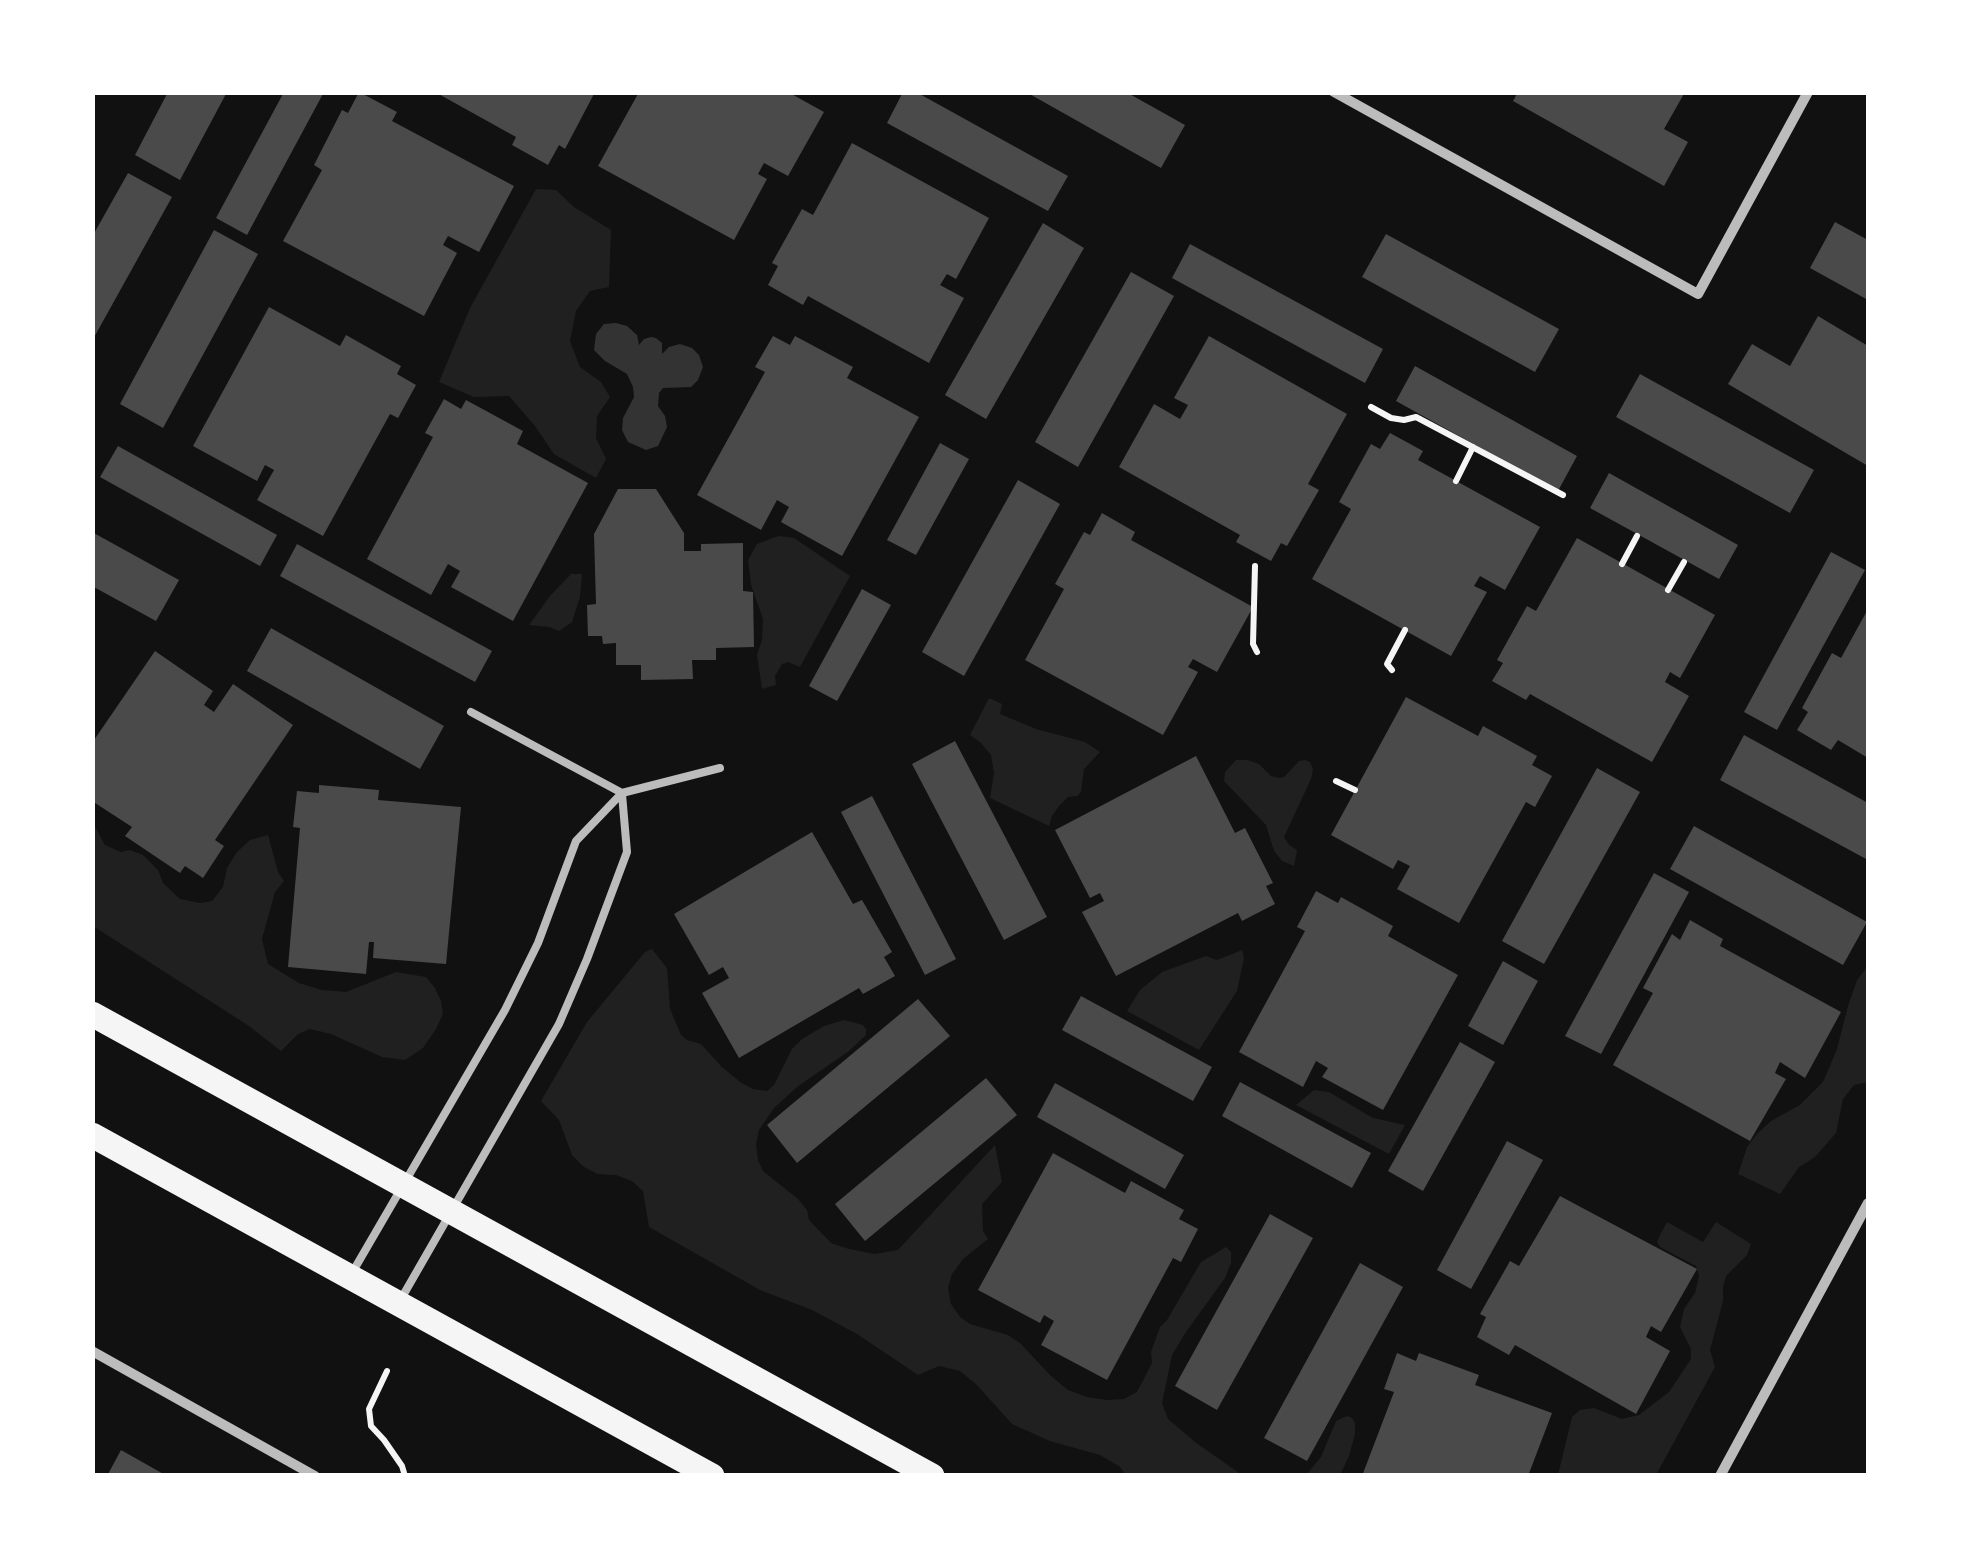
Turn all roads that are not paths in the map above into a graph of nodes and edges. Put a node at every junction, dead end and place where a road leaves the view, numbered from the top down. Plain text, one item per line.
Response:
1 (1334, 92) edge
2 (1808, 92) edge
3 (472, 712) dead end
4 (720, 768) dead end
5 (622, 793) junction
6 (92, 1014) edge
7 (92, 1135) edge
8 (405, 1185) junction
9 (1868, 1203) edge
10 (452, 1212) junction
11 (350, 1277) junction
12 (399, 1304) junction
13 (92, 1351) edge
14 (315, 1476) edge
15 (712, 1476) edge
16 (932, 1476) edge
17 (1720, 1476) edge

1 - 2 street
3 - 5 lane
4 - 5 lane
5 - 8 lane
5 - 10 lane
6 - 8 main road
7 - 11 main road
8 - 10 main road
8 - 11 lane
9 - 17 street
10 - 12 lane
10 - 16 main road
11 - 12 main road
12 - 15 main road
13 - 14 street

